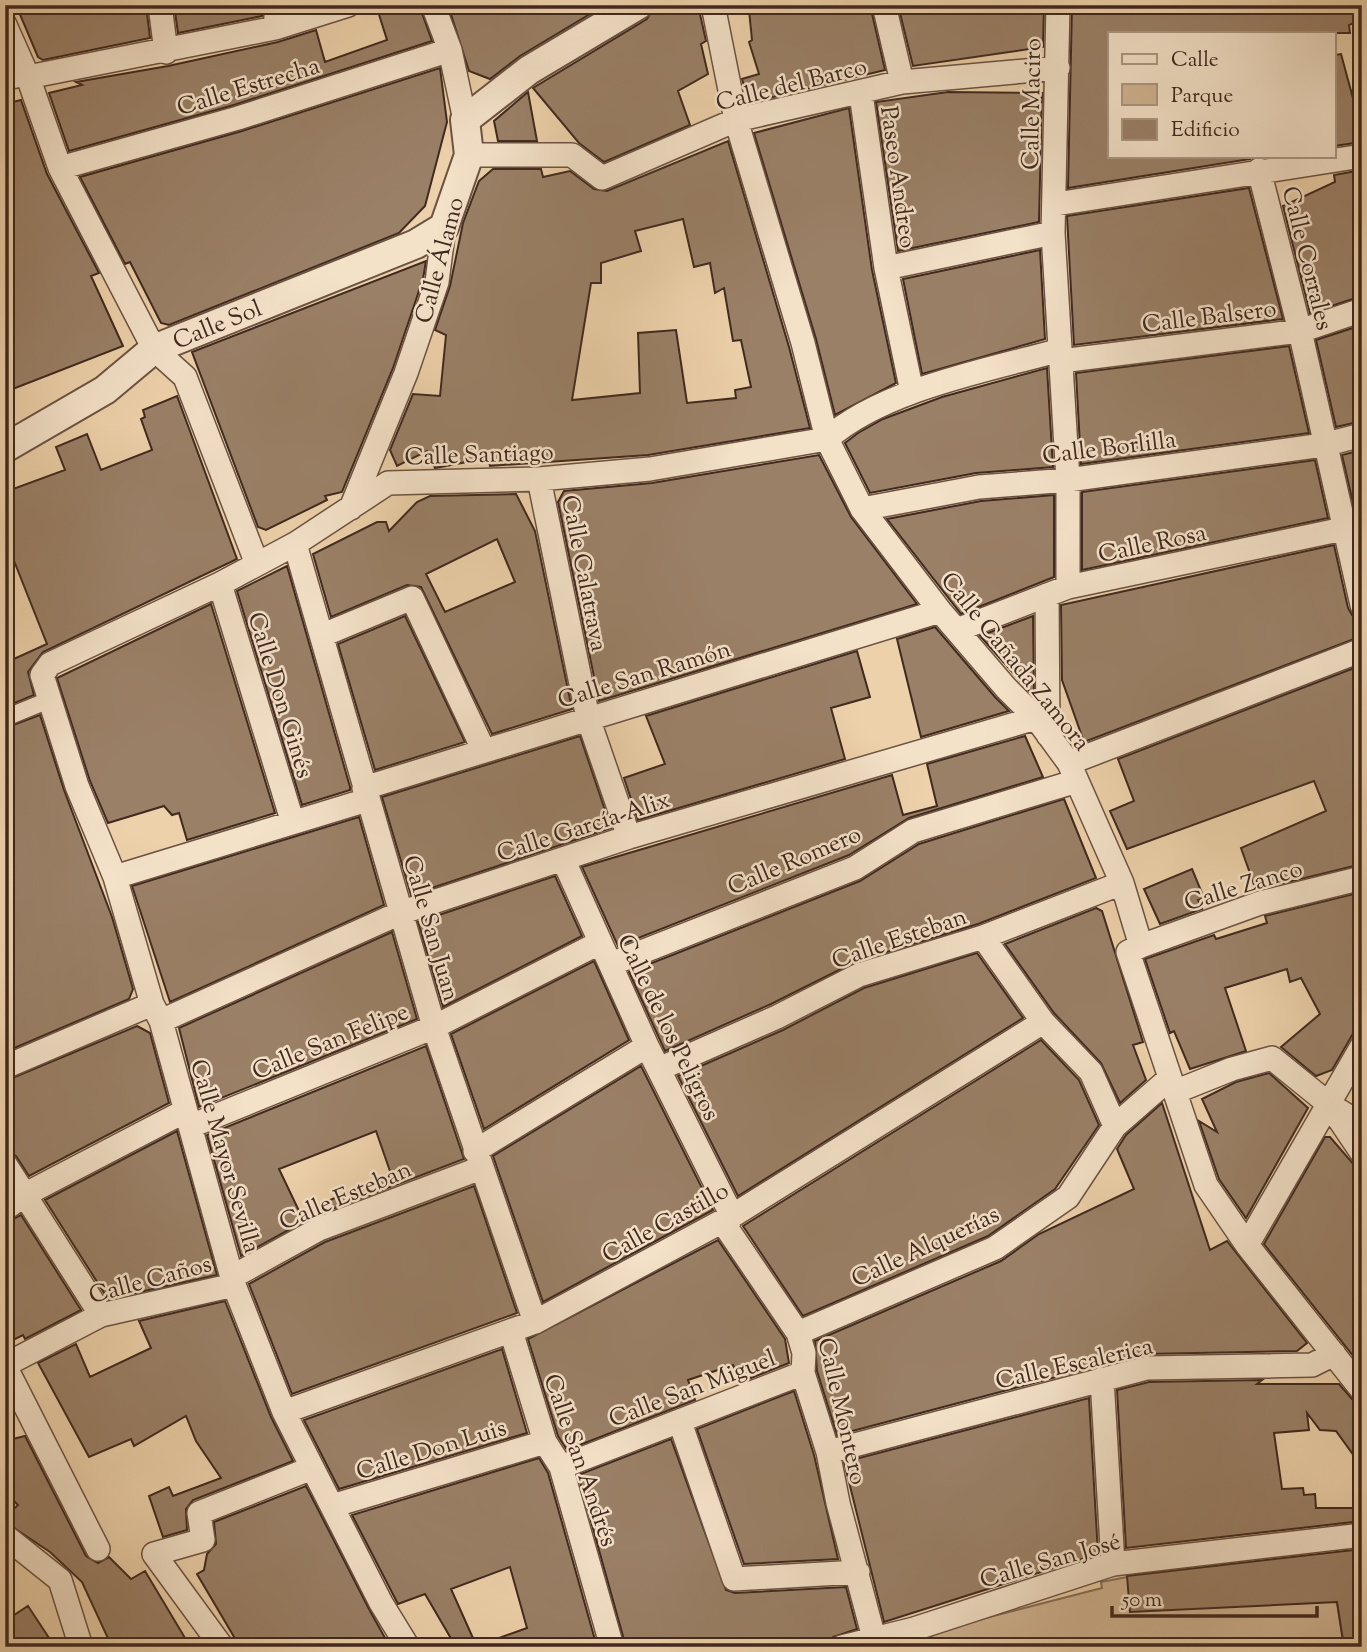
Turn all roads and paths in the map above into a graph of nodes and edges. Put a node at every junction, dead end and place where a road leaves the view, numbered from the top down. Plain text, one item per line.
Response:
1 (160, 5) edge
2 (348, 5) edge
3 (433, 5) edge
4 (638, 5) edge
5 (713, 5) edge
6 (884, 5) edge
7 (1058, 5) edge
8 (276, 17) edge
9 (5, 25) edge
10 (450, 50) junction
11 (166, 52) junction
12 (1058, 68) junction
13 (28, 77) junction
14 (5, 82) edge
15 (902, 82) junction
16 (861, 94) junction
17 (465, 120) junction
18 (736, 120) junction
19 (469, 155) junction
20 (1362, 156) edge
21 (60, 167) junction
22 (1259, 170) junction
23 (1056, 204) junction
24 (444, 227) junction
25 (1053, 233) junction
26 (886, 268) junction
27 (1362, 310) edge
28 (1300, 331) junction
29 (154, 349) junction
30 (1060, 355) junction
31 (912, 392) junction
32 (1362, 435) edge
33 (827, 439) junction
34 (1324, 445) junction
35 (5, 448) edge
36 (539, 479) junction
37 (1068, 480) junction
38 (351, 508) junction
39 (862, 509) junction
40 (1353, 528) edge
41 (295, 544) junction
42 (257, 564) junction
43 (220, 584) junction
44 (1057, 591) junction
45 (1362, 605) edge
46 (940, 611) junction
47 (957, 630) junction
48 (323, 635) junction
49 (1362, 650) edge
50 (50, 664) joint
51 (48, 700) junction
52 (5, 718) edge
53 (588, 718) junction
54 (1042, 727) junction
55 (484, 751) junction
56 (1073, 772) junction
57 (366, 794) junction
58 (292, 820) junction
59 (629, 837) junction
60 (563, 859) junction
61 (115, 877) junction
62 (1362, 877) edge
63 (1122, 883) junction
64 (400, 912) junction
65 (982, 937) junction
66 (599, 943) junction
67 (1141, 946) junction
68 (611, 964) junction
69 (157, 1012) junction
70 (1043, 1021) junction
71 (434, 1027) junction
72 (1362, 1045) edge
73 (647, 1046) junction
74 (5, 1067) edge
75 (659, 1069) junction
76 (1174, 1085) junction
77 (1329, 1105) junction
78 (188, 1119) junction
79 (1362, 1125) edge
80 (1115, 1126) junction
81 (1362, 1153) edge
82 (478, 1159) junction
83 (5, 1164) edge
84 (24, 1195) junction
85 (5, 1209) edge
86 (732, 1216) junction
87 (1247, 1245) junction
88 (233, 1281) junction
89 (101, 1315) junction
90 (534, 1322) junction
91 (511, 1331) junction
92 (798, 1333) junction
93 (1334, 1354) junction
94 (5, 1365) edge
95 (803, 1373) junction
96 (1102, 1379) junction
97 (1362, 1390) edge
98 (284, 1412) junction
99 (680, 1422) junction
100 (545, 1442) junction
101 (828, 1452) junction
102 (561, 1467) junction
103 (312, 1468) junction
104 (332, 1506) junction
105 (1362, 1535) edge
106 (5, 1536) edge
107 (98, 1549) dead end
108 (1113, 1564) junction
109 (858, 1572) junction
110 (874, 1638) junction
111 (916, 1638) edge
112 (81, 1647) edge
113 (222, 1647) edge
114 (408, 1647) edge
115 (612, 1647) edge
116 (842, 1647) edge

1 - 11 street
2 - 8 street
3 - 10 street, Calle Álamo
4 - 17 street
5 - 18 street, Calle Cañada Zamora
6 - 15 street
7 - 12 street, Calle Maciro
8 - 11 street
9 - 13 street
10 - 17 street, Calle Álamo
10 - 21 street, Calle Estrecha
11 - 13 street
12 - 15 street, Calle del Barco
12 - 23 street, Calle Maciro
13 - 14 street
13 - 21 street
15 - 16 street, Calle del Barco
16 - 18 street, Calle del Barco
16 - 26 street, Paseo Andreo
17 - 19 street, Calle Álamo
18 - 19 street, Calle del Barco
18 - 33 street, Calle Cañada Zamora
19 - 24 street, Calle Álamo
20 - 22 street
21 - 29 street
22 - 23 street
22 - 28 street, Calle Corrales
23 - 25 street, Calle Maciro
24 - 29 street, Calle Sol
24 - 38 street, Calle Álamo
25 - 26 street, Paseo Andreo
25 - 30 street, Calle Maciro
26 - 31 street, Paseo Andreo
27 - 28 street, Calle Balsero
28 - 30 street, Calle Balsero
28 - 34 street, Calle Corrales
29 - 35 street, Calle Sol
29 - 42 street
30 - 31 street, Calle Balsero
30 - 37 street, Calle Maciro
31 - 33 street, Calle Balsero
32 - 34 street, Calle Borlilla
33 - 36 street, Calle Santiago
33 - 39 street, Calle Cañada Zamora
34 - 37 street, Calle Borlilla
34 - 40 street, Calle Corrales
36 - 38 street, Calle Santiago
36 - 53 street, Calle Calatrava
37 - 39 street, Calle Borlilla
37 - 44 street, Calle Maciro
38 - 41 street, Calle Santiago
39 - 46 street, Calle Cañada Zamora
40 - 44 street, Calle Rosa
40 - 45 street, Calle Corrales
41 - 42 street, Calle Santiago
41 - 48 street, Calle San Juan
42 - 43 street, Calle Santiago
43 - 50 street, Calle Santiago
43 - 58 street, Calle Don Ginés
44 - 47 street, Calle Rosa
44 - 54 street, Calle Maciro
46 - 47 street, Calle Cañada Zamora
46 - 53 street, Calle San Ramón
47 - 54 street, Calle Cañada Zamora
48 - 55 street
48 - 57 street, Calle San Juan
49 - 56 street, Calle Romero
50 - 51 street, Calle Mayor Sevilla
51 - 52 street
51 - 61 street, Calle Mayor Sevilla
53 - 55 street, Calle San Ramón
53 - 59 street, Calle Calatrava
54 - 56 street, Calle Cañada Zamora
54 - 59 street, Calle García-Alix
55 - 57 street, Calle San Ramón
56 - 63 street, Calle Cañada Zamora
56 - 68 street, Calle Romero
57 - 58 street, Calle San Ramón
57 - 64 street, Calle San Juan
58 - 61 street, Calle San Ramón
59 - 60 street, Calle García-Alix
60 - 64 street, Calle García-Alix
60 - 66 street, Calle de los Peligros
61 - 69 street, Calle Mayor Sevilla
62 - 67 street, Calle Zanco
63 - 65 street, Calle Esteban
63 - 67 street, Calle Cañada Zamora
64 - 69 street, Calle García-Alix
64 - 71 street, Calle San Juan
65 - 70 street
65 - 75 street, Calle Esteban
66 - 68 street, Calle de los Peligros
66 - 71 street, Calle San Felipe
67 - 76 street
68 - 73 street, Calle de los Peligros
69 - 74 street, Calle García-Alix
69 - 78 street, Calle Mayor Sevilla
70 - 80 street
70 - 86 street, Calle Castillo
71 - 78 street, Calle San Felipe
71 - 82 street, Calle San Juan
72 - 77 street
73 - 75 street, Calle de los Peligros
73 - 82 street, Calle Esteban
75 - 86 street, Calle de los Peligros
76 - 77 street, Calle Alquerías
76 - 80 street, Calle Alquerías
76 - 87 street
77 - 79 street
77 - 81 street
77 - 87 street
78 - 84 street, Calle San Felipe
78 - 88 street, Calle Mayor Sevilla
80 - 92 street, Calle Alquerías
82 - 88 street, Calle Esteban
82 - 90 street, Calle San Juan
83 - 84 street
84 - 85 street, Calle San Felipe
84 - 89 street
86 - 90 street, Calle Castillo
86 - 92 street, Calle Montero
87 - 93 street
88 - 89 street, Calle Caños
88 - 98 street, Calle Mayor Sevilla
89 - 94 street, Calle Caños
90 - 91 street, Calle Castillo
91 - 98 street, Calle Castillo
91 - 100 street, Calle San Andrés
92 - 95 street, Calle Montero
93 - 96 street, Calle Escalerica
93 - 97 street
94 - 107 street, Calle Caños
95 - 99 street, Calle San Miguel
95 - 101 street, Calle Montero
96 - 101 street, Calle Escalerica
96 - 108 street
98 - 103 street, Calle Mayor Sevilla
99 - 102 street, Calle San Miguel
99 - 109 street
100 - 102 street, Calle San Andrés
100 - 104 street, Calle Don Luis
101 - 109 street, Calle Montero
102 - 115 street, Calle San Andrés
103 - 104 street, Calle Mayor Sevilla
103 - 113 street
104 - 114 street, Calle Mayor Sevilla
105 - 108 street, Calle San José
106 - 112 street
108 - 111 street, Calle San José
109 - 110 street, Calle Montero
110 - 111 street, Calle San José
110 - 116 street, Calle San José

